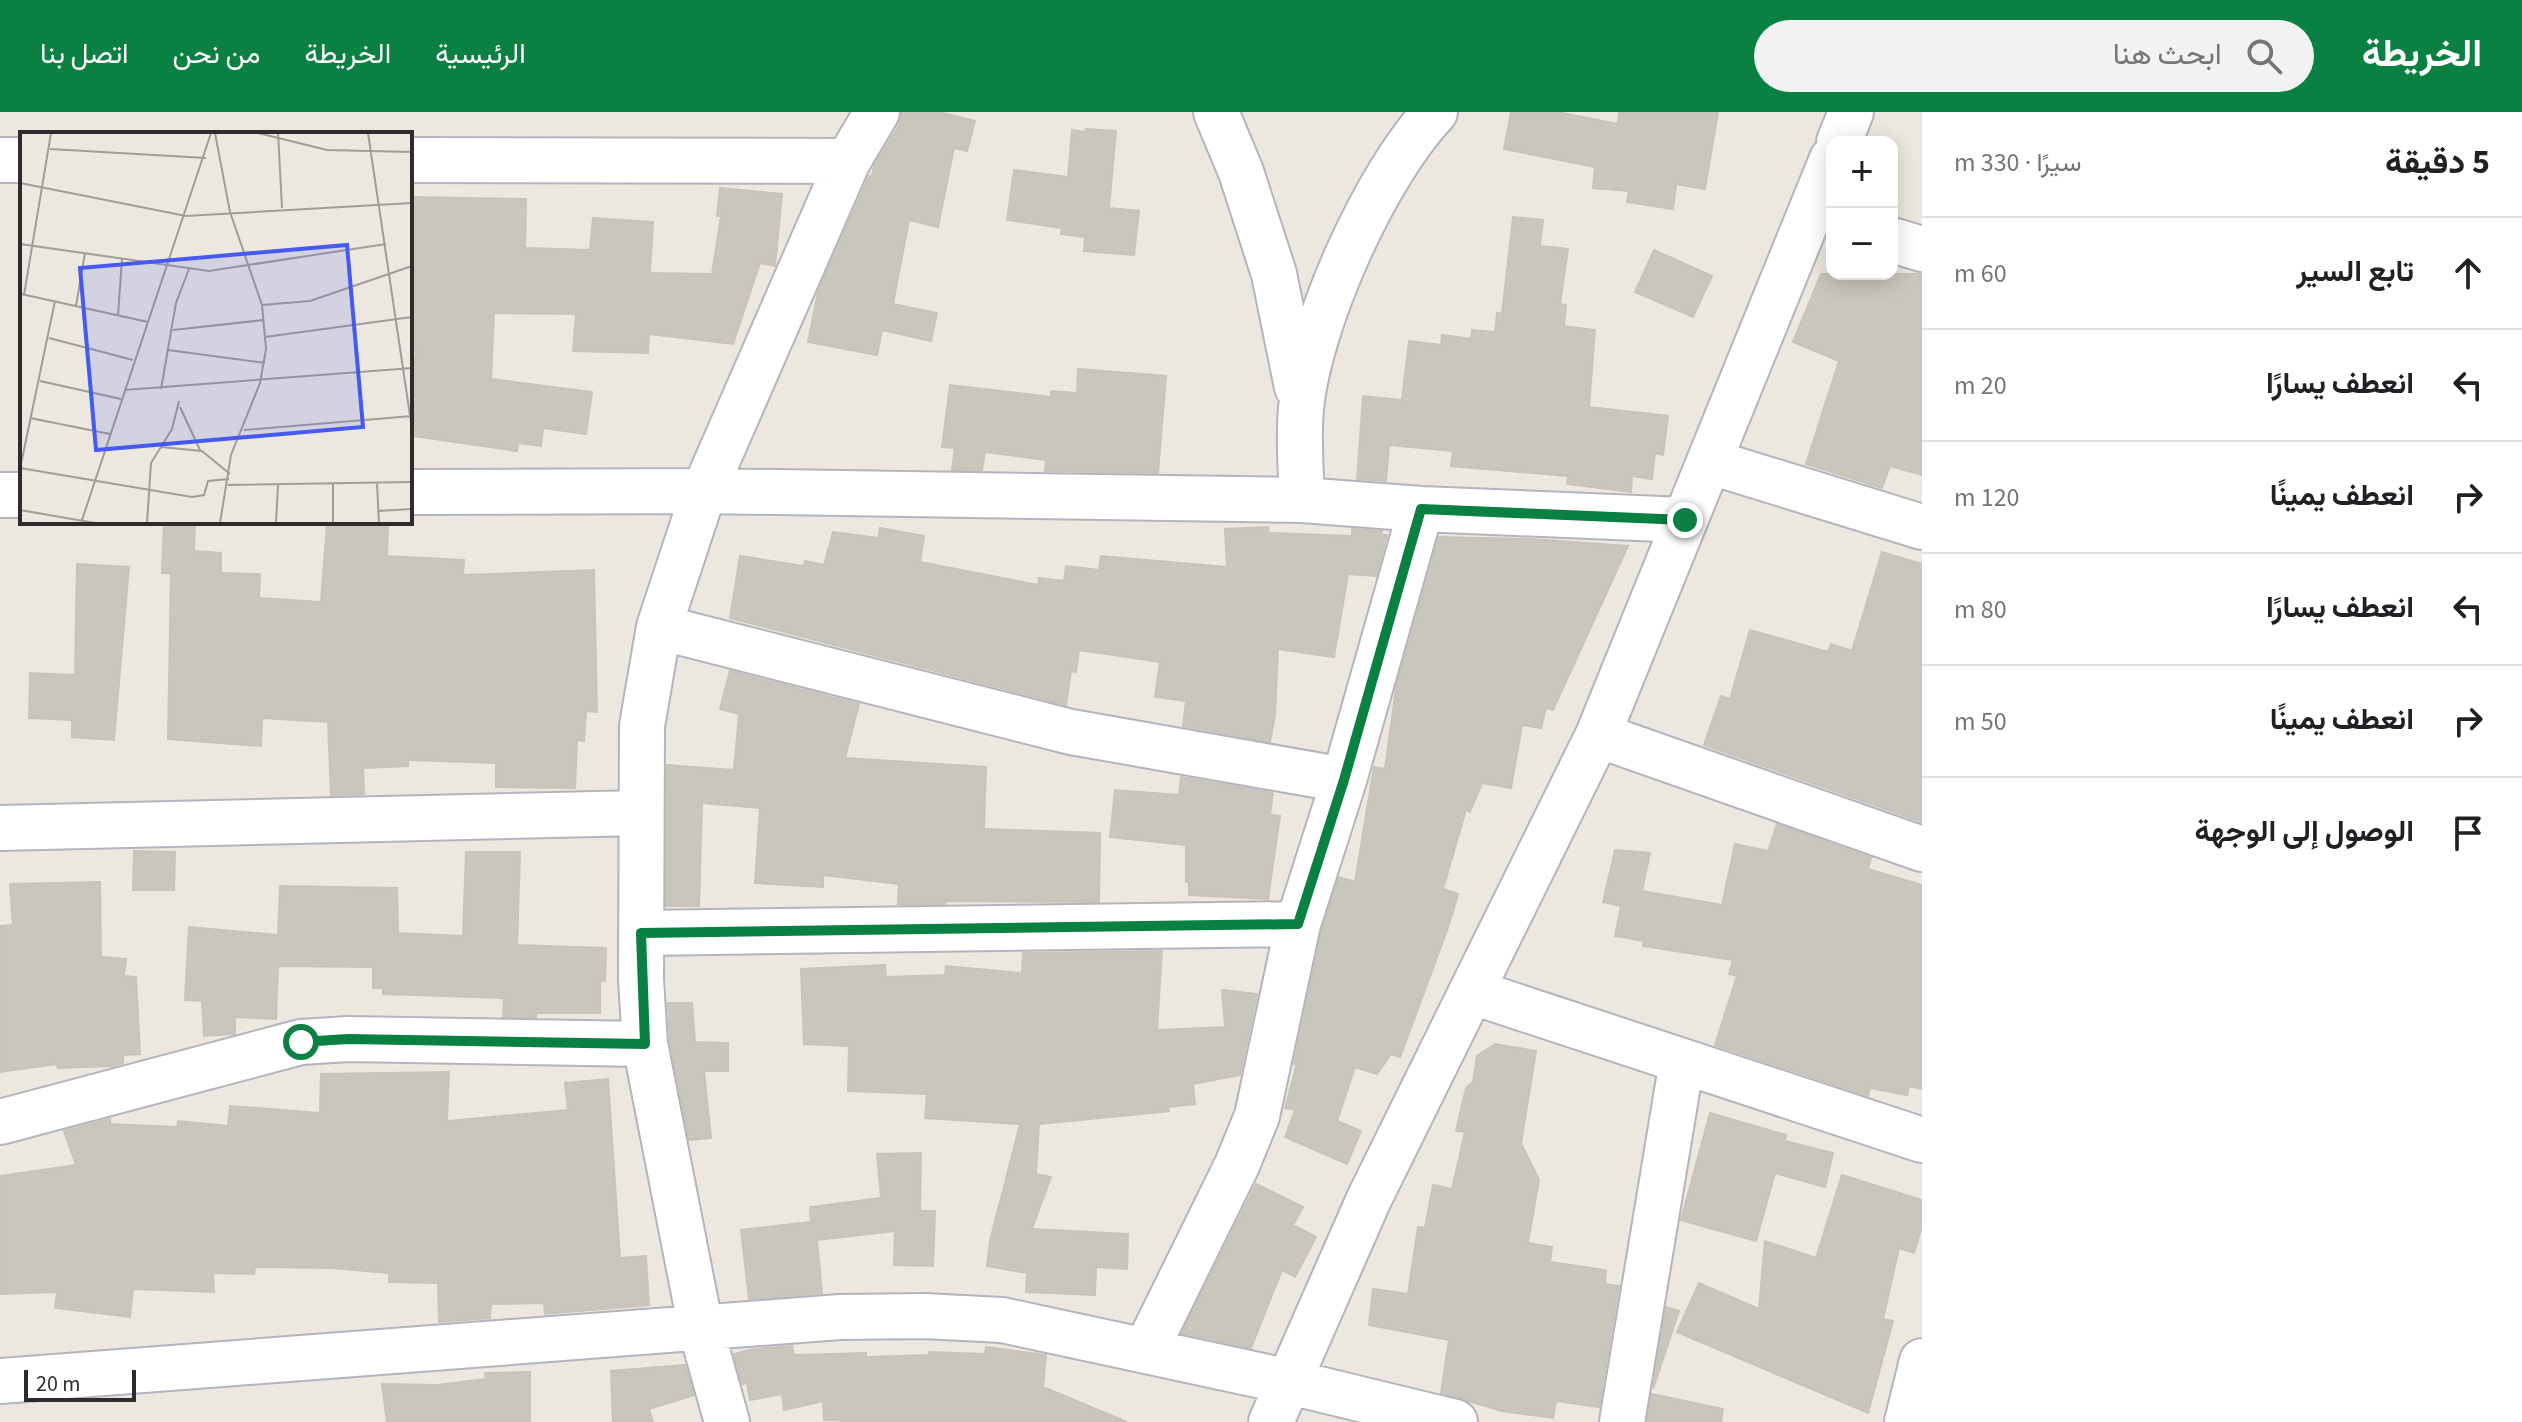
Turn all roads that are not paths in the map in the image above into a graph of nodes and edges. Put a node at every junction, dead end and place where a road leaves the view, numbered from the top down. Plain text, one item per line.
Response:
1 (877, 112) edge
2 (1216, 112) edge
3 (1435, 112) edge
4 (1851, 112) edge
5 (1841, 136) edge
6 (412, 160) edge
7 (848, 161) junction
8 (1826, 192) edge
9 (1821, 219) edge
10 (1898, 242) edge
11 (1922, 249) edge
12 (1301, 409) junction
13 (1711, 462) junction
14 (704, 491) junction
15 (412, 492) edge
16 (1302, 500) junction
17 (1421, 509) junction
18 (1685, 520) junction
19 (1922, 527) edge
20 (659, 627) junction
21 (1598, 735) junction
22 (1344, 780) junction
23 (640, 813) junction
24 (0, 828) edge
25 (1922, 849) edge
26 (1298, 924) junction
27 (641, 933) junction
28 (1473, 992) junction
29 (645, 1044) junction
30 (1682, 1061) junction
31 (0, 1122) edge
32 (1922, 1140) edge
33 (701, 1329) junction
34 (1146, 1350) junction
35 (1922, 1361) edge
36 (0, 1381) edge
37 (1290, 1382) junction
38 (727, 1422) edge
39 (1271, 1422) edge
40 (1455, 1422) edge
41 (1622, 1422) edge
42 (1907, 1422) edge

1 - 7 street
2 - 12 street
3 - 12 street
4 - 5 street
6 - 7 street
7 - 14 street
8 - 9 street
9 - 13 street
10 - 11 street
12 - 16 street
13 - 18 street
13 - 19 street
14 - 15 street
14 - 16 street
14 - 20 street
16 - 17 street
17 - 18 street
17 - 22 street
18 - 21 street
20 - 22 street
20 - 23 street
21 - 25 street
21 - 28 street
22 - 26 street
23 - 24 street
23 - 27 street
26 - 27 street
26 - 34 street
27 - 29 street
28 - 30 street
28 - 37 street
29 - 31 street
29 - 33 street
30 - 32 street
30 - 41 street
33 - 34 street
33 - 36 street
33 - 38 street
34 - 37 street
35 - 42 street
37 - 39 street
37 - 40 street

